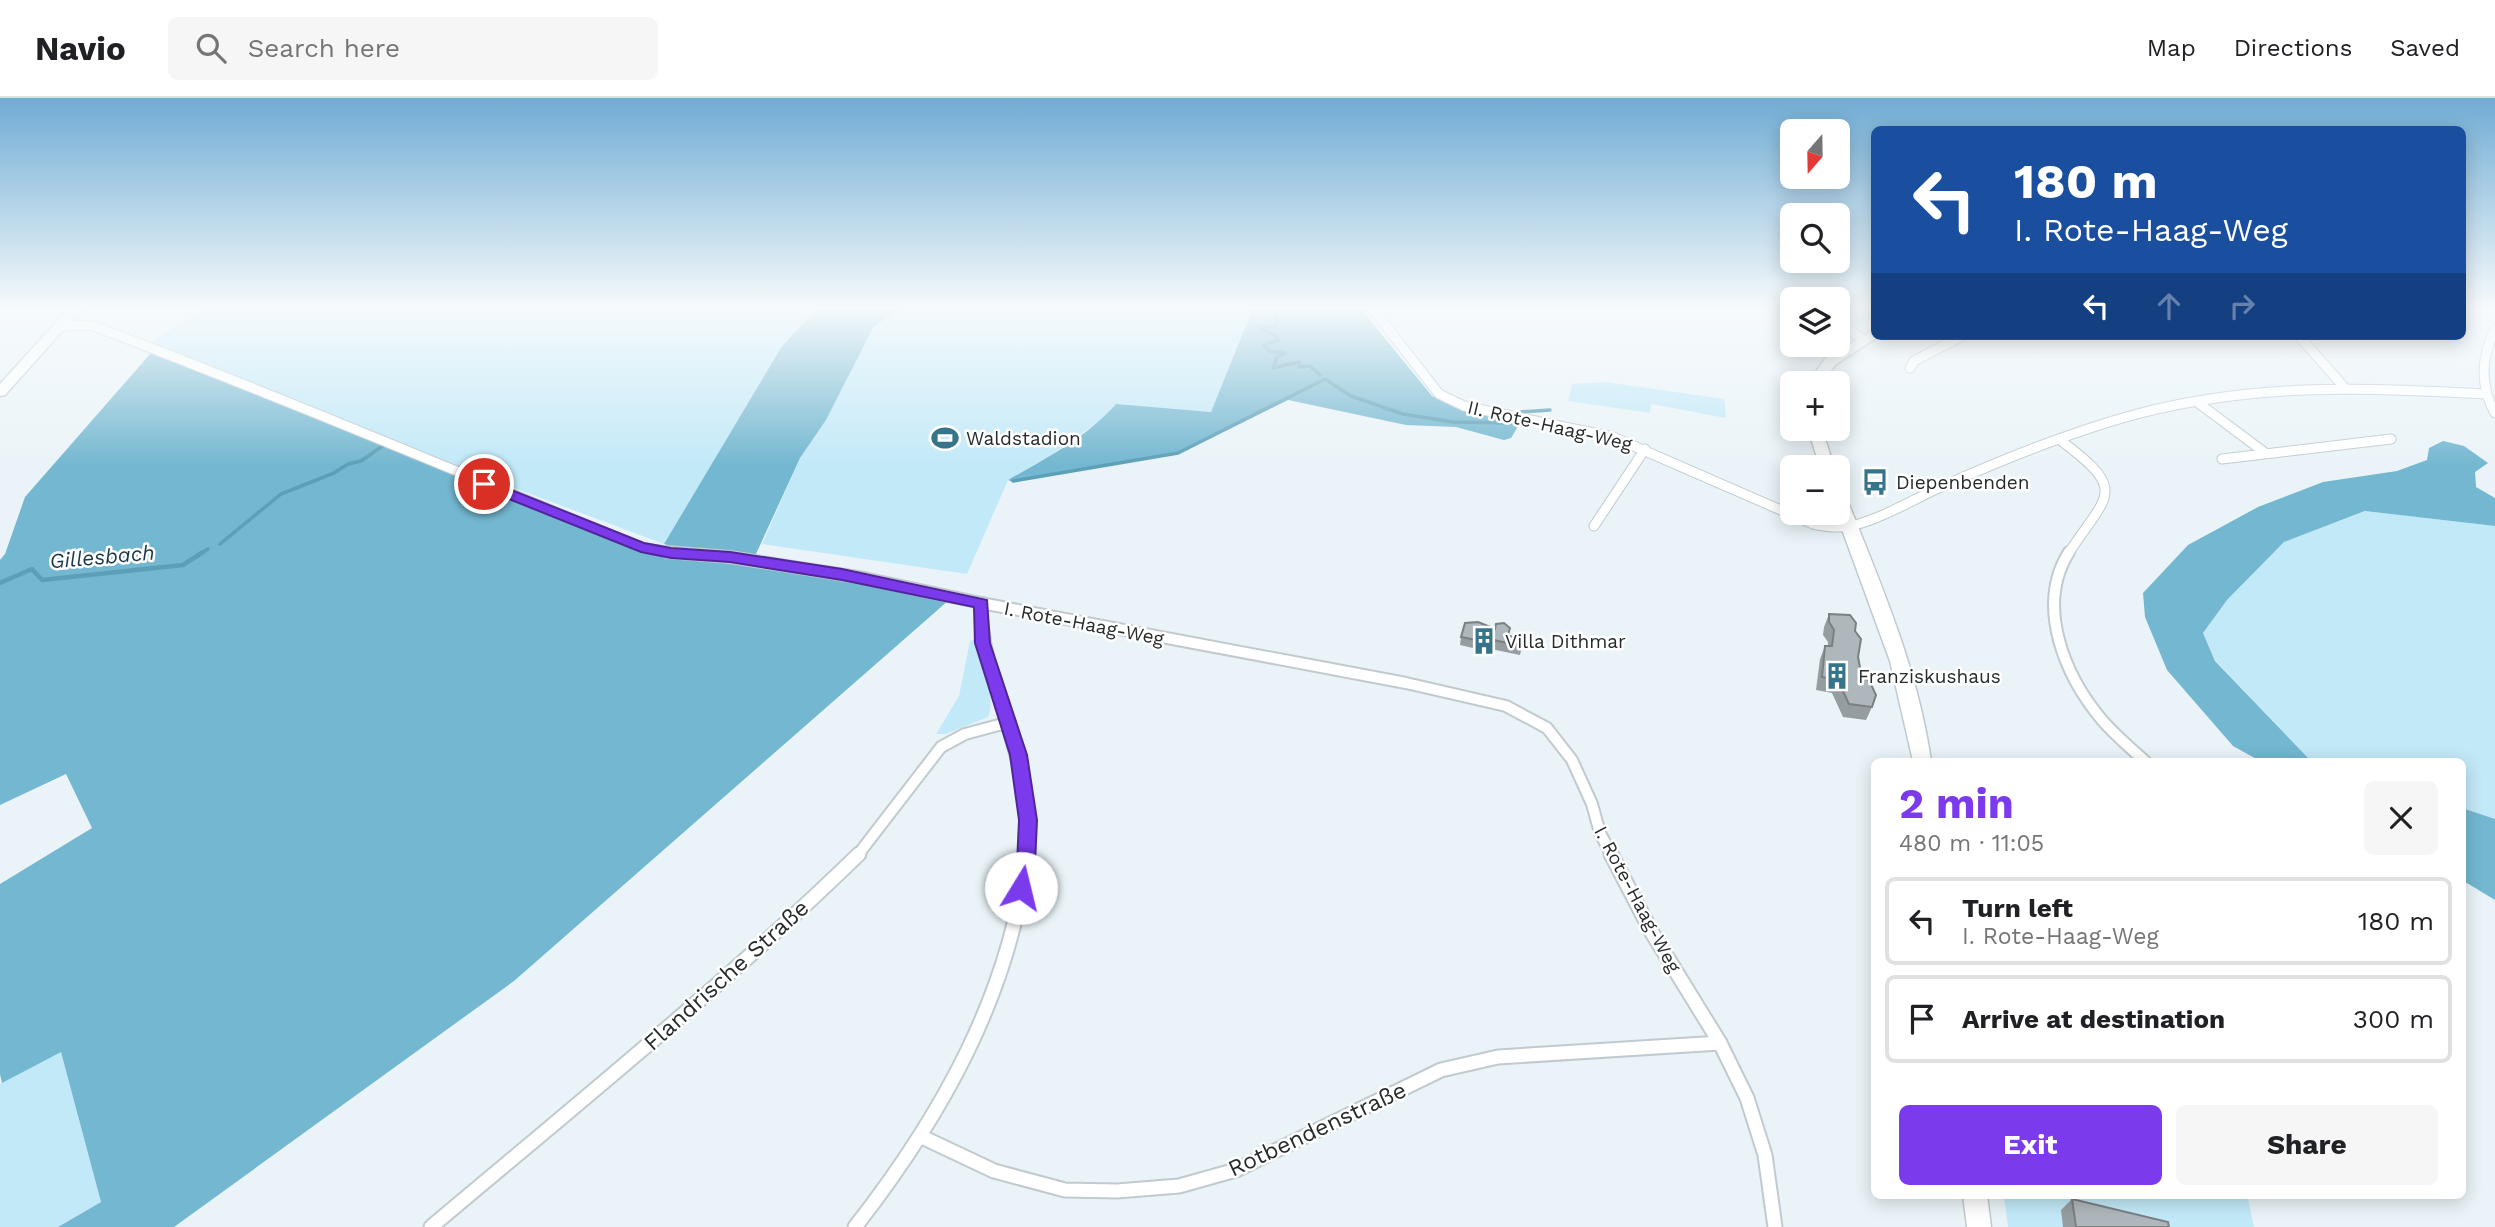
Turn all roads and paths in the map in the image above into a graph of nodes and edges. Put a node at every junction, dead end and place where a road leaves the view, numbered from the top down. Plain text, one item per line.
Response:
1 (29, 361) edge
2 (185, 361) edge
3 (1413, 361) edge
4 (1915, 361) edge
5 (2321, 361) edge
6 (2485, 361) edge
7 (1910, 368) dead end
8 (2344, 387) junction
9 (0, 392) edge
10 (2486, 394) junction
11 (2197, 402) junction
12 (2495, 413) edge
13 (2391, 439) dead end
14 (2060, 440) junction
15 (1645, 449) junction
16 (2264, 452) junction
17 (2222, 460) dead end
18 (1594, 526) dead end
19 (1850, 527) junction
20 (981, 603) junction
21 (1010, 722) junction
22 (1921, 758) edge
23 (2142, 758) edge
24 (1720, 1043) junction
25 (922, 1137) junction
26 (1976, 1199) edge
27 (431, 1227) edge
28 (855, 1227) edge
29 (1775, 1227) edge
30 (1979, 1227) edge

1 - 9 main road
2 - 20 street, I. Rote-Haag-Weg
3 - 15 street, II. Rote-Haag-Weg
4 - 7 street
5 - 8 street
6 - 10 street
8 - 10 street
8 - 11 street
10 - 12 street
11 - 14 street
11 - 16 street
13 - 16 street
14 - 19 street
14 - 23 street
15 - 18 street, II. Rote-Haag-Weg
15 - 19 street, II. Rote-Haag-Weg
16 - 17 street
19 - 22 main road
20 - 21 street
20 - 24 street, I. Rote-Haag-Weg
21 - 25 street
21 - 27 street, Flandrische Straße
24 - 25 street, Rotbendenstraße
24 - 29 street, I. Rote-Haag-Weg
25 - 28 street
26 - 30 main road

